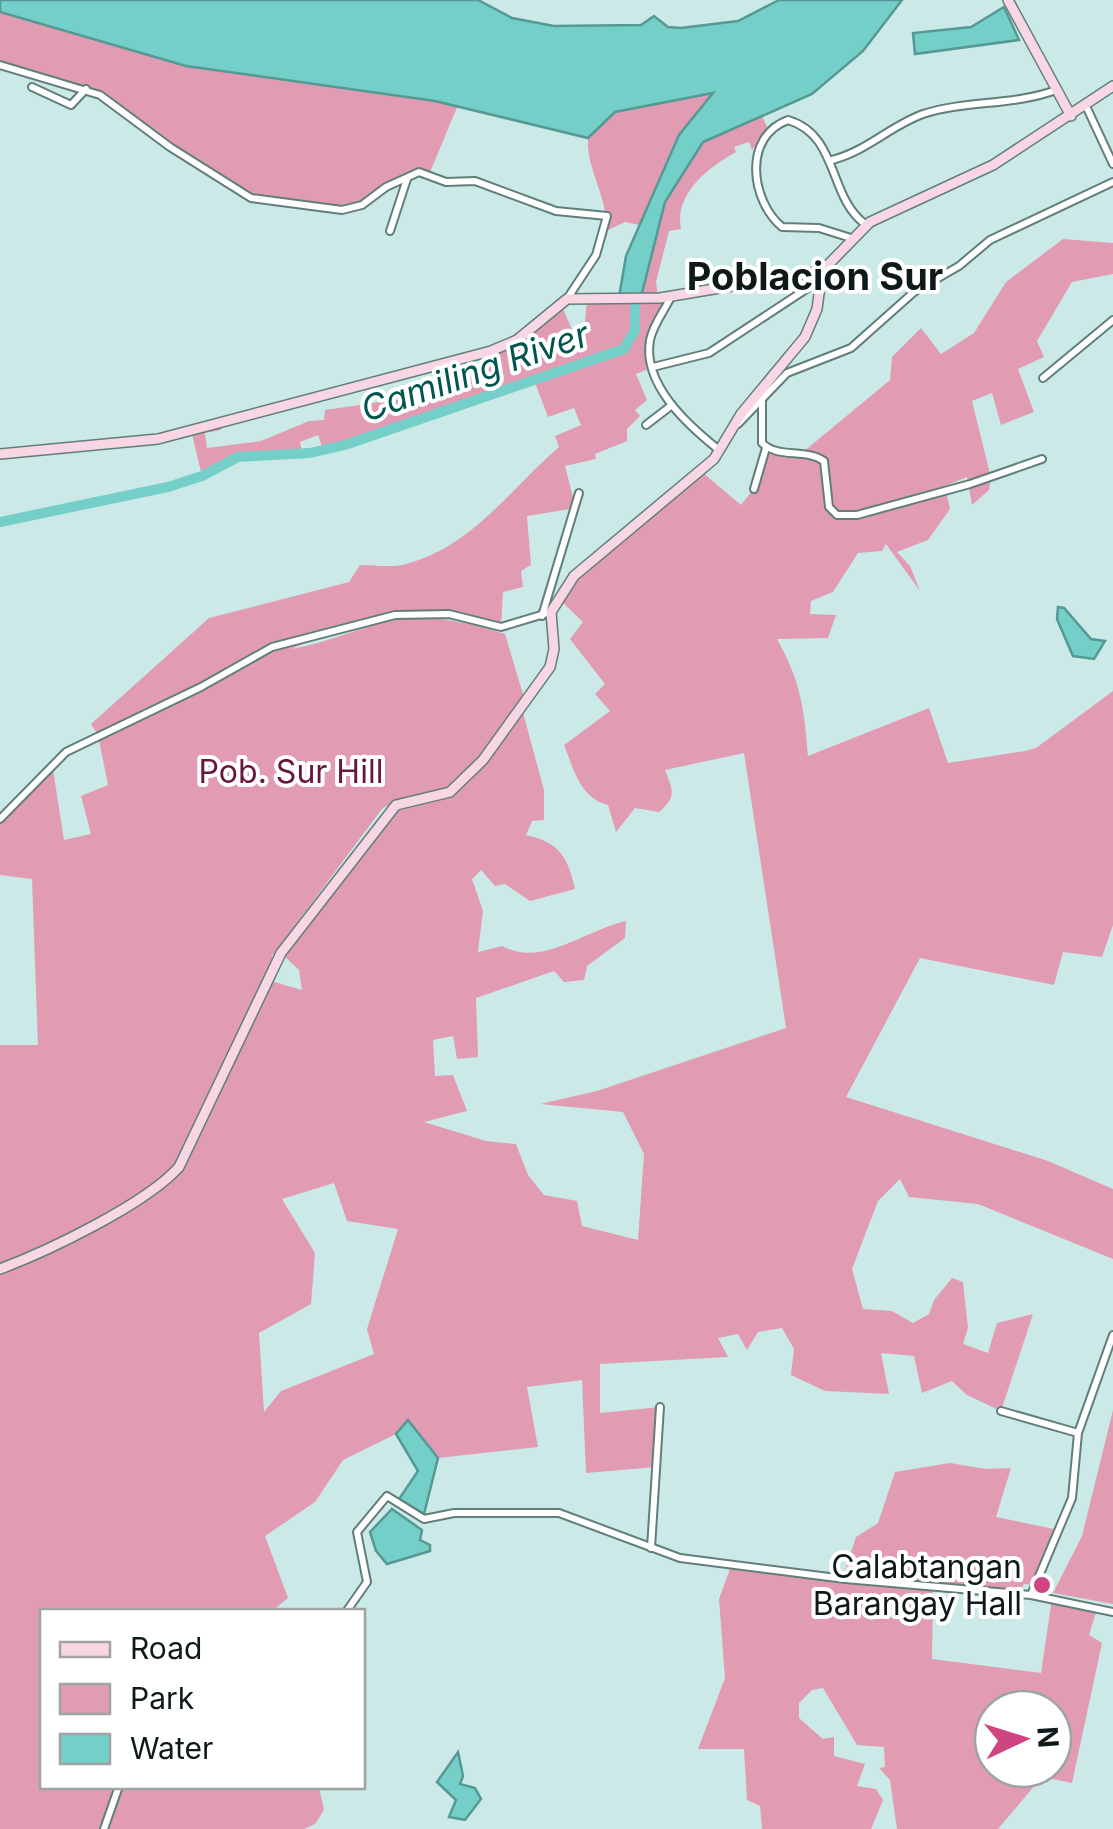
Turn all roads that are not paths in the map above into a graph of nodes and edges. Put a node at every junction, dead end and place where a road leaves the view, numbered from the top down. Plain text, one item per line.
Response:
1 (1008, 0) edge
2 (0, 65) edge
3 (1113, 86) edge
4 (32, 87) dead end
5 (86, 89) junction
6 (1056, 90) junction
7 (1086, 106) junction
8 (1071, 116) junction
9 (832, 160) junction
10 (1113, 164) edge
11 (407, 178) junction
12 (1113, 182) edge
13 (866, 224) junction
14 (390, 231) dead end
15 (851, 238) junction
16 (821, 276) junction
17 (671, 296) junction
18 (568, 300) junction
19 (1113, 320) edge
20 (654, 367) junction
21 (1043, 378) dead end
22 (762, 399) junction
23 (672, 406) junction
24 (646, 425) dead end
25 (731, 431) junction
26 (766, 448) junction
27 (720, 450) junction
28 (0, 454) edge
29 (1042, 459) dead end
30 (754, 488) dead end
31 (579, 493) dead end
32 (547, 614) junction
33 (0, 819) edge
34 (0, 1269) edge
35 (1113, 1335) edge
36 (660, 1408) dead end
37 (1001, 1412) dead end
38 (1078, 1432) junction
39 (651, 1548) junction
40 (1032, 1595) junction
41 (348, 1609) edge
42 (1113, 1612) edge
43 (118, 1789) edge
44 (104, 1829) edge

1 - 6 main road
2 - 5 street
3 - 7 main road
4 - 5 street
5 - 11 street
6 - 8 main road
6 - 9 street
7 - 8 main road
7 - 10 street
8 - 13 main road
9 - 13 street
9 - 15 street
11 - 14 street
11 - 18 street
12 - 22 street
13 - 15 main road
15 - 16 main road
16 - 17 main road
16 - 20 street
16 - 25 main road
17 - 18 main road
17 - 20 street
18 - 28 main road
19 - 21 street
20 - 23 street
22 - 25 street
22 - 26 street
23 - 24 street
23 - 27 street
25 - 27 main road
26 - 29 street
26 - 30 street
27 - 32 main road
31 - 32 street
32 - 33 street
32 - 34 main road
35 - 38 street
36 - 39 street
37 - 38 street
38 - 40 street
39 - 40 street
39 - 41 street
40 - 42 street
43 - 44 street

